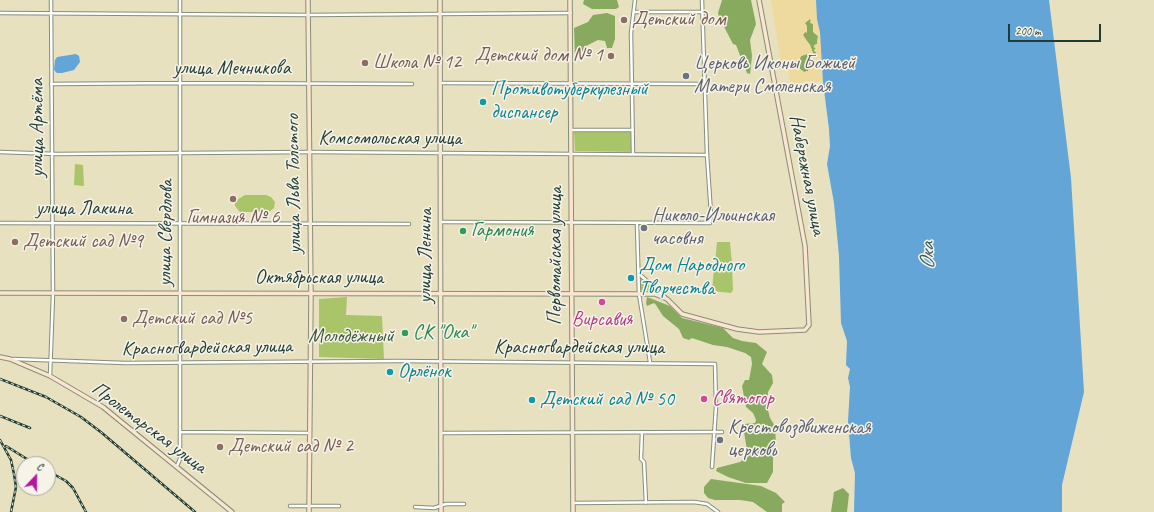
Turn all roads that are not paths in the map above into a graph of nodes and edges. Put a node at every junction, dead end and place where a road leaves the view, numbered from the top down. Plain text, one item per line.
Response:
1 (51, 0) edge
2 (180, 0) edge
3 (308, 0) edge
4 (440, 0) edge
5 (570, 0) edge
6 (635, 0) edge
7 (702, 0) edge
8 (759, 0) edge
9 (634, 12) junction
10 (702, 12) junction
11 (0, 13) edge
12 (51, 13) junction
13 (571, 13) junction
14 (181, 14) junction
15 (440, 14) junction
16 (308, 15) junction
17 (633, 82) junction
18 (179, 83) junction
19 (440, 83) junction
20 (570, 83) junction
21 (51, 84) junction
22 (308, 84) junction
23 (412, 84) dead end
24 (704, 84) junction
25 (571, 130) junction
26 (633, 130) junction
27 (0, 152) edge
28 (309, 152) junction
29 (440, 153) junction
30 (52, 154) junction
31 (181, 154) junction
32 (571, 154) junction
33 (633, 154) junction
34 (707, 155) junction
35 (52, 222) junction
36 (180, 222) junction
37 (441, 222) junction
38 (0, 223) edge
39 (310, 223) junction
40 (571, 223) junction
41 (408, 224) dead end
42 (638, 224) junction
43 (639, 273) junction
44 (311, 292) junction
45 (0, 293) edge
46 (180, 293) junction
47 (441, 293) junction
48 (571, 293) junction
49 (53, 294) junction
50 (639, 294) junction
51 (667, 299) junction
52 (0, 357) edge
53 (10, 359) junction
54 (442, 361) junction
55 (50, 362) junction
56 (310, 362) junction
57 (571, 362) junction
58 (650, 362) junction
59 (181, 363) junction
60 (50, 376) junction
61 (180, 432) junction
62 (642, 432) junction
63 (715, 432) junction
64 (722, 432) dead end
65 (308, 433) junction
66 (442, 433) junction
67 (572, 433) junction
68 (177, 466) junction
69 (712, 467) dead end
70 (573, 503) junction
71 (646, 503) junction
72 (464, 504) dead end
73 (290, 506) dead end
74 (340, 506) dead end
75 (415, 506) dead end
76 (441, 506) junction
77 (308, 507) junction
78 (232, 512) edge
79 (309, 512) edge
80 (441, 512) edge
81 (573, 512) edge
82 (718, 512) edge

1 - 12 street, улица Артёма
2 - 14 street, улица Свердлова
3 - 16 street, улица Льва Толстого
4 - 15 street, улица Ленина
5 - 13 street, Первомайская улица
6 - 9 street
7 - 10 street
8 - 51 street, Набережная улица
9 - 10 street
9 - 17 street
10 - 24 street
11 - 12 street
12 - 14 street
12 - 21 street, улица Артёма
13 - 15 street
13 - 20 street, Первомайская улица
14 - 16 street
14 - 18 street, улица Свердлова
15 - 16 street
15 - 19 street, улица Ленина
16 - 22 street, улица Льва Толстого
17 - 20 street
17 - 24 street
17 - 26 street
18 - 21 street, улица Мечникова
18 - 22 street, улица Мечникова
18 - 31 street, улица Свердлова
19 - 20 street
19 - 29 street, улица Ленина
20 - 25 street, Первомайская улица
21 - 30 street, улица Артёма
22 - 23 street, улица Мечникова
22 - 28 street, улица Льва Толстого
24 - 34 street
25 - 26 street
25 - 32 street, Первомайская улица
26 - 33 street
27 - 30 street, Комсомольская улица
28 - 29 street, Комсомольская улица
28 - 31 street, Комсомольская улица
28 - 39 street, улица Льва Толстого
29 - 32 street, Комсомольская улица
29 - 37 street, улица Ленина
30 - 31 street, Комсомольская улица
30 - 35 street, улица Артёма
31 - 36 street, улица Свердлова
32 - 33 street, Комсомольская улица
32 - 40 street, Первомайская улица
33 - 34 street, Комсомольская улица
34 - 42 street
35 - 36 street, улица Лакина
35 - 38 street, улица Лакина
35 - 49 street, улица Артёма
36 - 39 street, улица Лакина
36 - 46 street, улица Свердлова
37 - 40 street
37 - 47 street, улица Ленина
39 - 41 street, улица Лакина
39 - 44 street, улица Льва Толстого
40 - 42 street
40 - 48 street, Первомайская улица
42 - 43 street
43 - 50 street
43 - 51 street
44 - 46 street, Октябрьская улица
44 - 47 street, Октябрьская улица
44 - 56 street, улица Льва Толстого
45 - 49 street, Октябрьская улица
46 - 49 street, Октябрьская улица
46 - 59 street, улица Свердлова
47 - 48 street, Октябрьская улица
47 - 54 street, улица Ленина
48 - 50 street, Октябрьская улица
48 - 57 street, Первомайская улица
49 - 55 street, улица Артёма
50 - 51 street, Октябрьская улица
50 - 58 street
52 - 53 street, Пролетарская улица
53 - 55 street, Красногвардейская улица
53 - 60 street, Пролетарская улица
54 - 56 street, Красногвардейская улица
54 - 57 street, Красногвардейская улица
54 - 66 street, улица Ленина
55 - 59 street, Красногвардейская улица
55 - 60 street, улица Артёма
56 - 59 street, Красногвардейская улица
56 - 65 street, улица Льва Толстого
57 - 58 street, Красногвардейская улица
57 - 67 street, Первомайская улица
58 - 63 street, Красногвардейская улица
59 - 61 street, улица Свердлова
60 - 68 street, Пролетарская улица
61 - 65 street
61 - 68 street, улица Свердлова
62 - 63 street
62 - 67 street
62 - 71 street
63 - 64 street
63 - 69 street
65 - 77 street, улица Льва Толстого
66 - 67 street
66 - 76 street, улица Ленина
67 - 70 street, Первомайская улица
68 - 78 street, Пролетарская улица
70 - 71 street
70 - 81 street, Первомайская улица
71 - 82 street
72 - 76 street
73 - 77 street
74 - 77 street
75 - 76 street
76 - 80 street, улица Ленина
77 - 79 street, улица Льва Толстого

